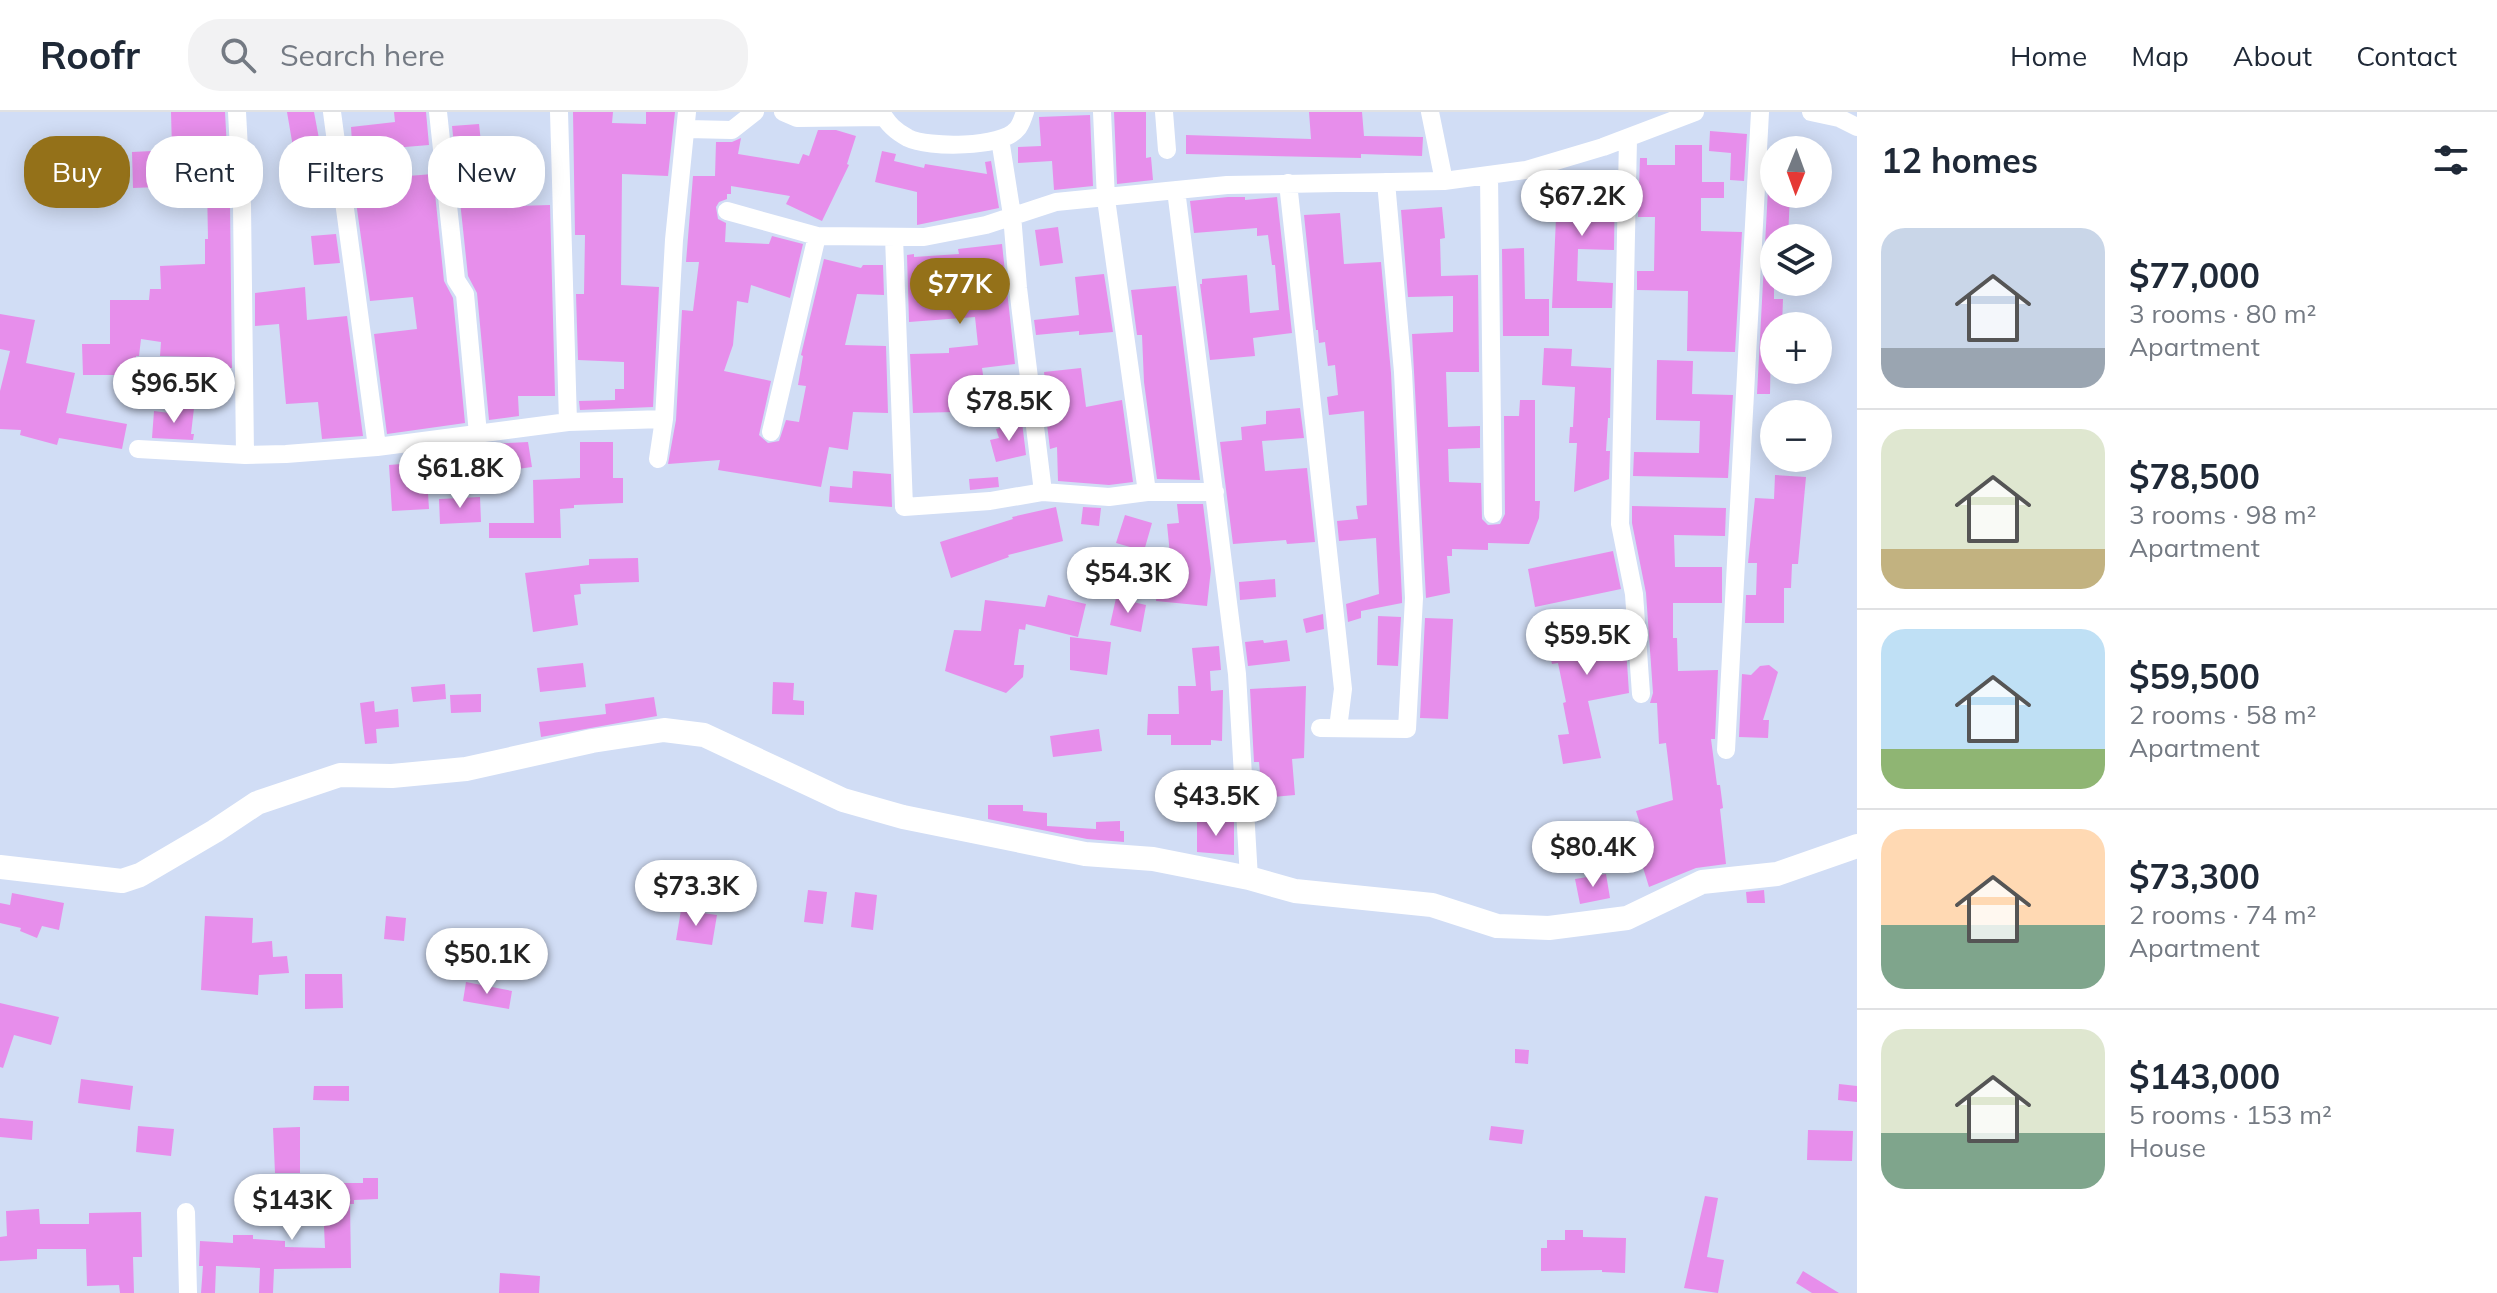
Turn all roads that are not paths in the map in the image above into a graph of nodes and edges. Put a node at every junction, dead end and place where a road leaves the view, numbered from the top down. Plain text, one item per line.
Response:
1 (237, 112) edge
2 (332, 112) edge
3 (438, 112) edge
4 (559, 112) edge
5 (755, 112) edge
6 (783, 112) edge
7 (1025, 112) edge
8 (1102, 112) edge
9 (1164, 112) edge
10 (1430, 112) edge
11 (1695, 112) edge
12 (1760, 112) edge
13 (1811, 112) edge
14 (882, 114) edge
15 (1839, 115) edge
16 (687, 121) edge
17 (1857, 127) edge
18 (1000, 139) junction
19 (1628, 139) junction
20 (1167, 150) dead end
21 (1489, 175) junction
22 (1444, 181) junction
23 (1386, 182) junction
24 (1288, 183) junction
25 (1176, 190) junction
26 (1106, 199) junction
27 (727, 211) dead end
28 (1012, 215) junction
29 (817, 236) junction
30 (894, 237) junction
31 (664, 419) junction
32 (568, 422) junction
33 (771, 432) dead end
34 (478, 434) junction
35 (377, 447) junction
36 (138, 449) dead end
37 (245, 455) junction
38 (658, 459) dead end
39 (1043, 492) junction
40 (1147, 492) junction
41 (1215, 492) junction
42 (1493, 514) dead end
43 (1641, 694) dead end
44 (1726, 750) dead end
45 (1857, 846) edge
46 (0, 867) edge
47 (1249, 878) junction
48 (186, 1212) dead end
49 (188, 1293) edge

1 - 37 street
2 - 35 street
3 - 34 street
4 - 32 street
5 - 16 street
6 - 14 street
7 - 18 street
8 - 26 street
9 - 20 street
10 - 22 street
11 - 19 street
12 - 44 street
13 - 15 street
14 - 18 street
15 - 17 street
16 - 31 street
18 - 28 street
19 - 21 street
19 - 43 street
21 - 22 street
21 - 42 street
22 - 23 street
23 - 24 street
23 - 24 street
24 - 25 street
25 - 26 street
25 - 41 street
26 - 28 street
26 - 40 street
27 - 29 street
28 - 30 street
28 - 39 street
29 - 30 street
29 - 33 street
30 - 39 street
31 - 32 street
31 - 38 street
32 - 34 street
34 - 35 street
35 - 37 street
36 - 37 street
39 - 40 street
40 - 41 street
41 - 47 street
45 - 47 street
46 - 47 street
48 - 49 street

